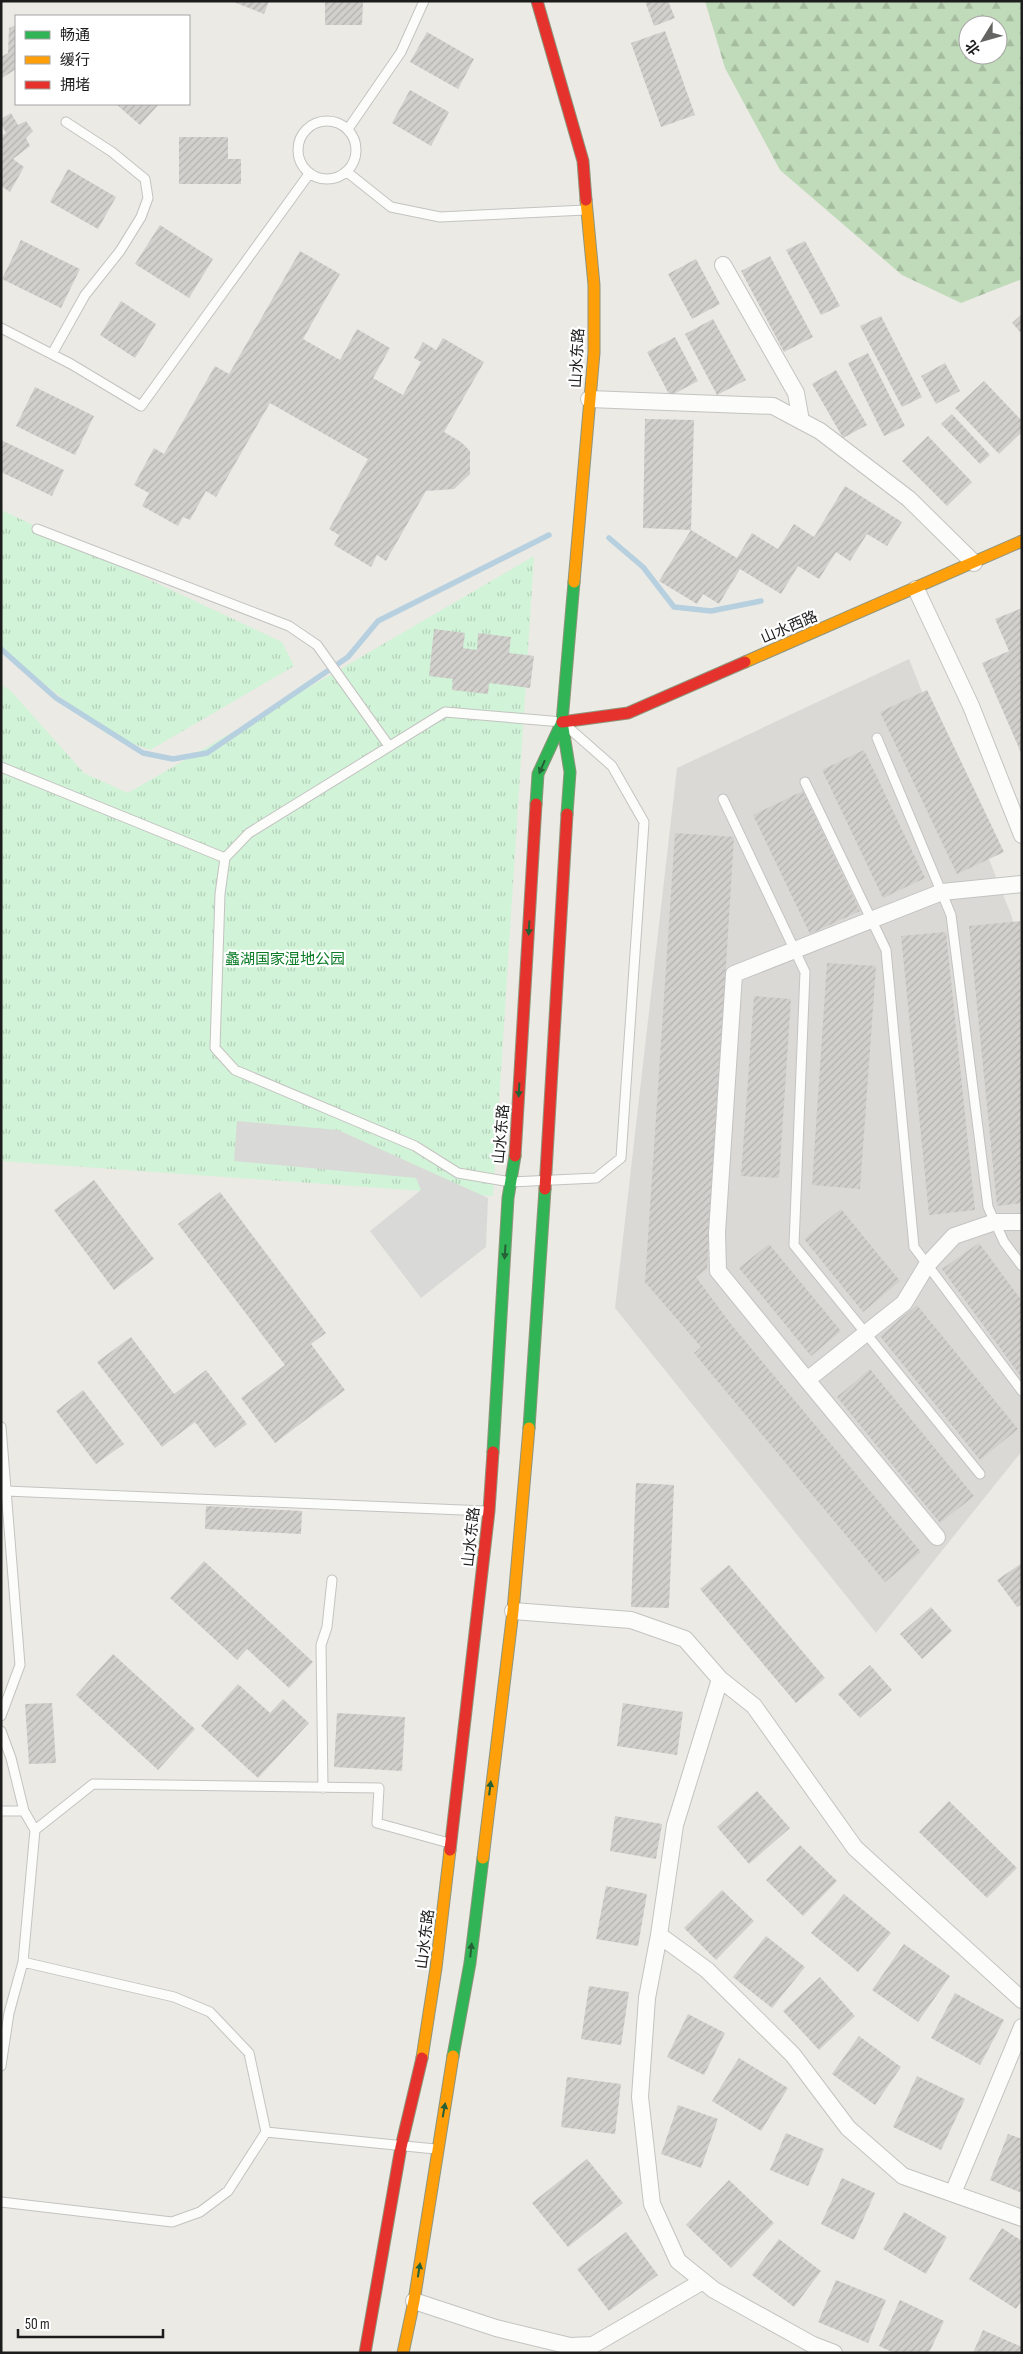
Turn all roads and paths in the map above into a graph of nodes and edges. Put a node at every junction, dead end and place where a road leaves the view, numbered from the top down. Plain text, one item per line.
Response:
1 (424, 1) edge
2 (537, 1) edge
3 (66, 122) dead end
4 (348, 130) junction
5 (347, 172) junction
6 (309, 174) junction
7 (587, 210) junction
8 (723, 266) dead end
9 (1, 328) edge
10 (52, 354) junction
11 (590, 399) junction
12 (801, 421) junction
13 (37, 529) dead end
14 (1022, 541) edge
15 (974, 563) junction
16 (916, 589) junction
17 (562, 722) junction
18 (877, 738) dead end
19 (389, 746) junction
20 (1, 767) edge
21 (805, 782) dead end
22 (722, 799) dead end
23 (1022, 835) edge
24 (225, 858) junction
25 (1022, 884) edge
26 (942, 892) junction
27 (871, 919) junction
28 (795, 950) junction
29 (511, 1182) junction
30 (545, 1182) junction
31 (995, 1222) junction
32 (1022, 1222) edge
33 (927, 1265) junction
34 (1022, 1266) edge
35 (866, 1333) junction
36 (807, 1380) junction
37 (1022, 1391) edge
38 (1, 1428) edge
39 (2, 1446) edge
40 (980, 1474) dead end
41 (6, 1492) junction
42 (489, 1511) junction
43 (938, 1537) dead end
44 (332, 1580) dead end
45 (512, 1611) junction
46 (720, 1679) junction
47 (1, 1716) edge
48 (1, 1731) edge
49 (323, 1788) junction
50 (1, 1811) edge
51 (24, 1811) junction
52 (36, 1830) junction
53 (451, 1843) junction
54 (659, 1936) junction
55 (22, 1962) junction
56 (1022, 2000) edge
57 (1022, 2026) edge
58 (1, 2066) edge
59 (266, 2132) junction
60 (401, 2147) junction
61 (437, 2149) junction
62 (953, 2193) junction
63 (1, 2202) edge
64 (1022, 2218) edge
65 (703, 2280) junction
66 (414, 2301) junction
67 (365, 2353) edge
68 (403, 2353) edge
69 (834, 2353) edge

1 - 4 lane
2 - 7 main road, 山水东路
3 - 10 lane
4 - 5 lane
4 - 6 lane
5 - 6 lane
5 - 7 lane
6 - 10 lane
7 - 11 main road, 山水东路
8 - 12 street
9 - 10 lane
11 - 12 street
11 - 17 main road, 山水东路
12 - 15 street
13 - 19 lane
14 - 15 main road, 山水西路
15 - 16 main road, 山水西路
16 - 17 main road, 山水西路
16 - 23 street
17 - 19 lane
17 -> 29 main road, 山水东路
17 - 30 main road, 山水东路
17 - 30 lane
18 - 26 lane
19 - 24 lane
20 - 24 lane
21 - 27 lane
22 - 28 lane
24 - 29 lane
25 - 26 street
26 - 27 street
26 - 31 lane
27 - 28 street
27 - 33 lane
28 - 35 lane
28 - 36 street
29 - 30 lane
29 -> 42 main road, 山水东路
30 - 45 main road, 山水东路
31 - 32 street
31 - 33 street
31 - 34 lane
33 - 35 street
33 - 37 lane
35 - 36 street
35 - 40 lane
36 - 43 street
38 - 39 lane
39 - 41 lane
41 - 42 lane
41 - 47 lane
42 - 53 main road, 山水东路
44 - 49 lane
45 - 46 street
61 -> 45 main road, 山水东路
46 - 54 street
46 - 56 street
48 - 51 lane
49 - 52 lane
49 - 53 lane
50 - 51 lane
51 - 52 lane
52 - 55 lane
53 - 60 main road, 山水东路
54 - 62 street
54 - 65 street
55 - 58 lane
55 - 59 lane
57 - 62 street
59 - 60 lane
59 - 63 lane
60 - 61 lane
60 - 67 main road, 山水东路
66 -> 61 main road, 山水东路
62 - 64 street
65 - 66 street
65 - 69 street
66 - 68 main road, 山水东路

